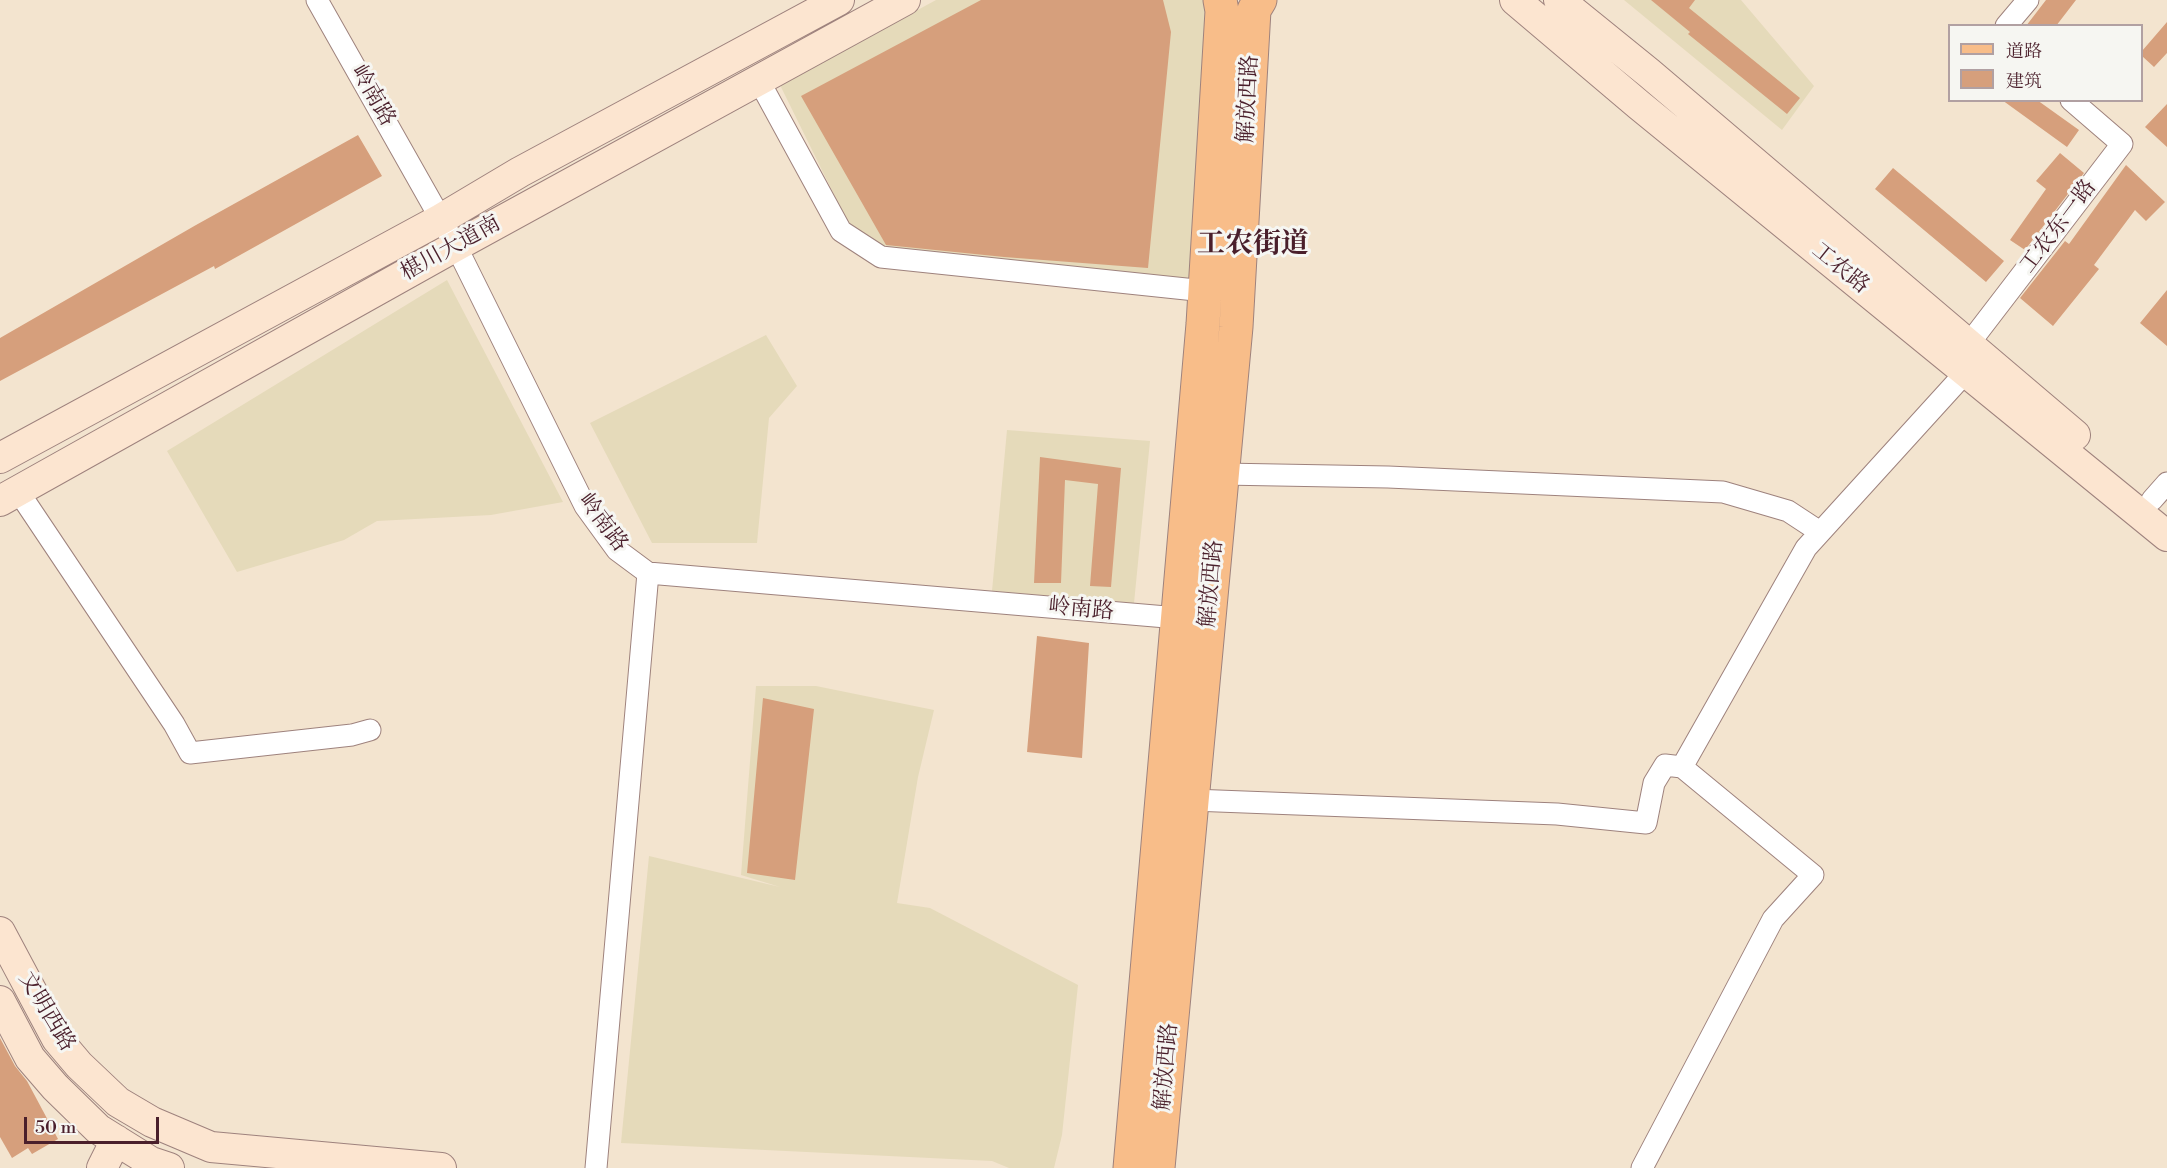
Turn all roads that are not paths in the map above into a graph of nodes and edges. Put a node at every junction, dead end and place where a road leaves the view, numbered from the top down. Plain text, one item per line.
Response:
1 (317, 0) edge
2 (839, 0) edge
3 (905, 0) edge
4 (1220, 0) edge
5 (1260, 0) edge
6 (1515, 0) edge
7 (1559, 0) edge
8 (2028, 0) edge
9 (2008, 24) edge
10 (758, 79) junction
11 (2073, 102) edge
12 (441, 219) junction
13 (456, 246) junction
14 (1205, 291) junction
15 (1963, 359) junction
16 (0, 458) edge
17 (1222, 474) junction
18 (9, 496) edge
19 (2162, 499) edge
20 (1820, 532) junction
21 (2167, 536) edge
22 (648, 573) junction
23 (1193, 619) junction
24 (370, 730) dead end
25 (1682, 766) junction
26 (1192, 800) junction
27 (0, 932) edge
28 (0, 1001) edge
29 (116, 1140) junction
30 (156, 1166) edge
31 (102, 1168) edge
32 (441, 1168) edge
33 (596, 1168) edge
34 (1130, 1168) edge
35 (1158, 1168) edge
36 (1642, 1168) edge

1 - 12 street, 岭南路
2 - 12 street, 椹川大道南
3 - 10 street, 椹川大道南
4 - 14 main road, 解放西路
5 - 17 main road, 解放西路
6 - 15 street, 工农路
7 - 15 street, 工农路
8 - 9 street
10 - 13 street, 椹川大道南
10 - 14 street
11 - 15 street, 工农东一路
12 - 13 street, 岭南路
12 - 16 street, 椹川大道南
13 - 18 street, 椹川大道南
13 - 22 street, 岭南路
14 - 23 main road, 解放西路
15 - 19 street, 工农路
15 - 20 street
15 - 21 street, 工农路
17 - 20 street
17 - 23 main road, 解放西路
18 - 24 street
20 - 25 street
22 - 23 street, 岭南路
22 - 33 street
23 - 26 main road, 解放西路
23 - 34 main road, 解放西路
25 - 26 street
25 - 36 street
26 - 35 main road, 解放西路
27 - 32 street, 文明西路
28 - 29 street, 文明西路
29 - 30 street, 文明西路
29 - 31 street

